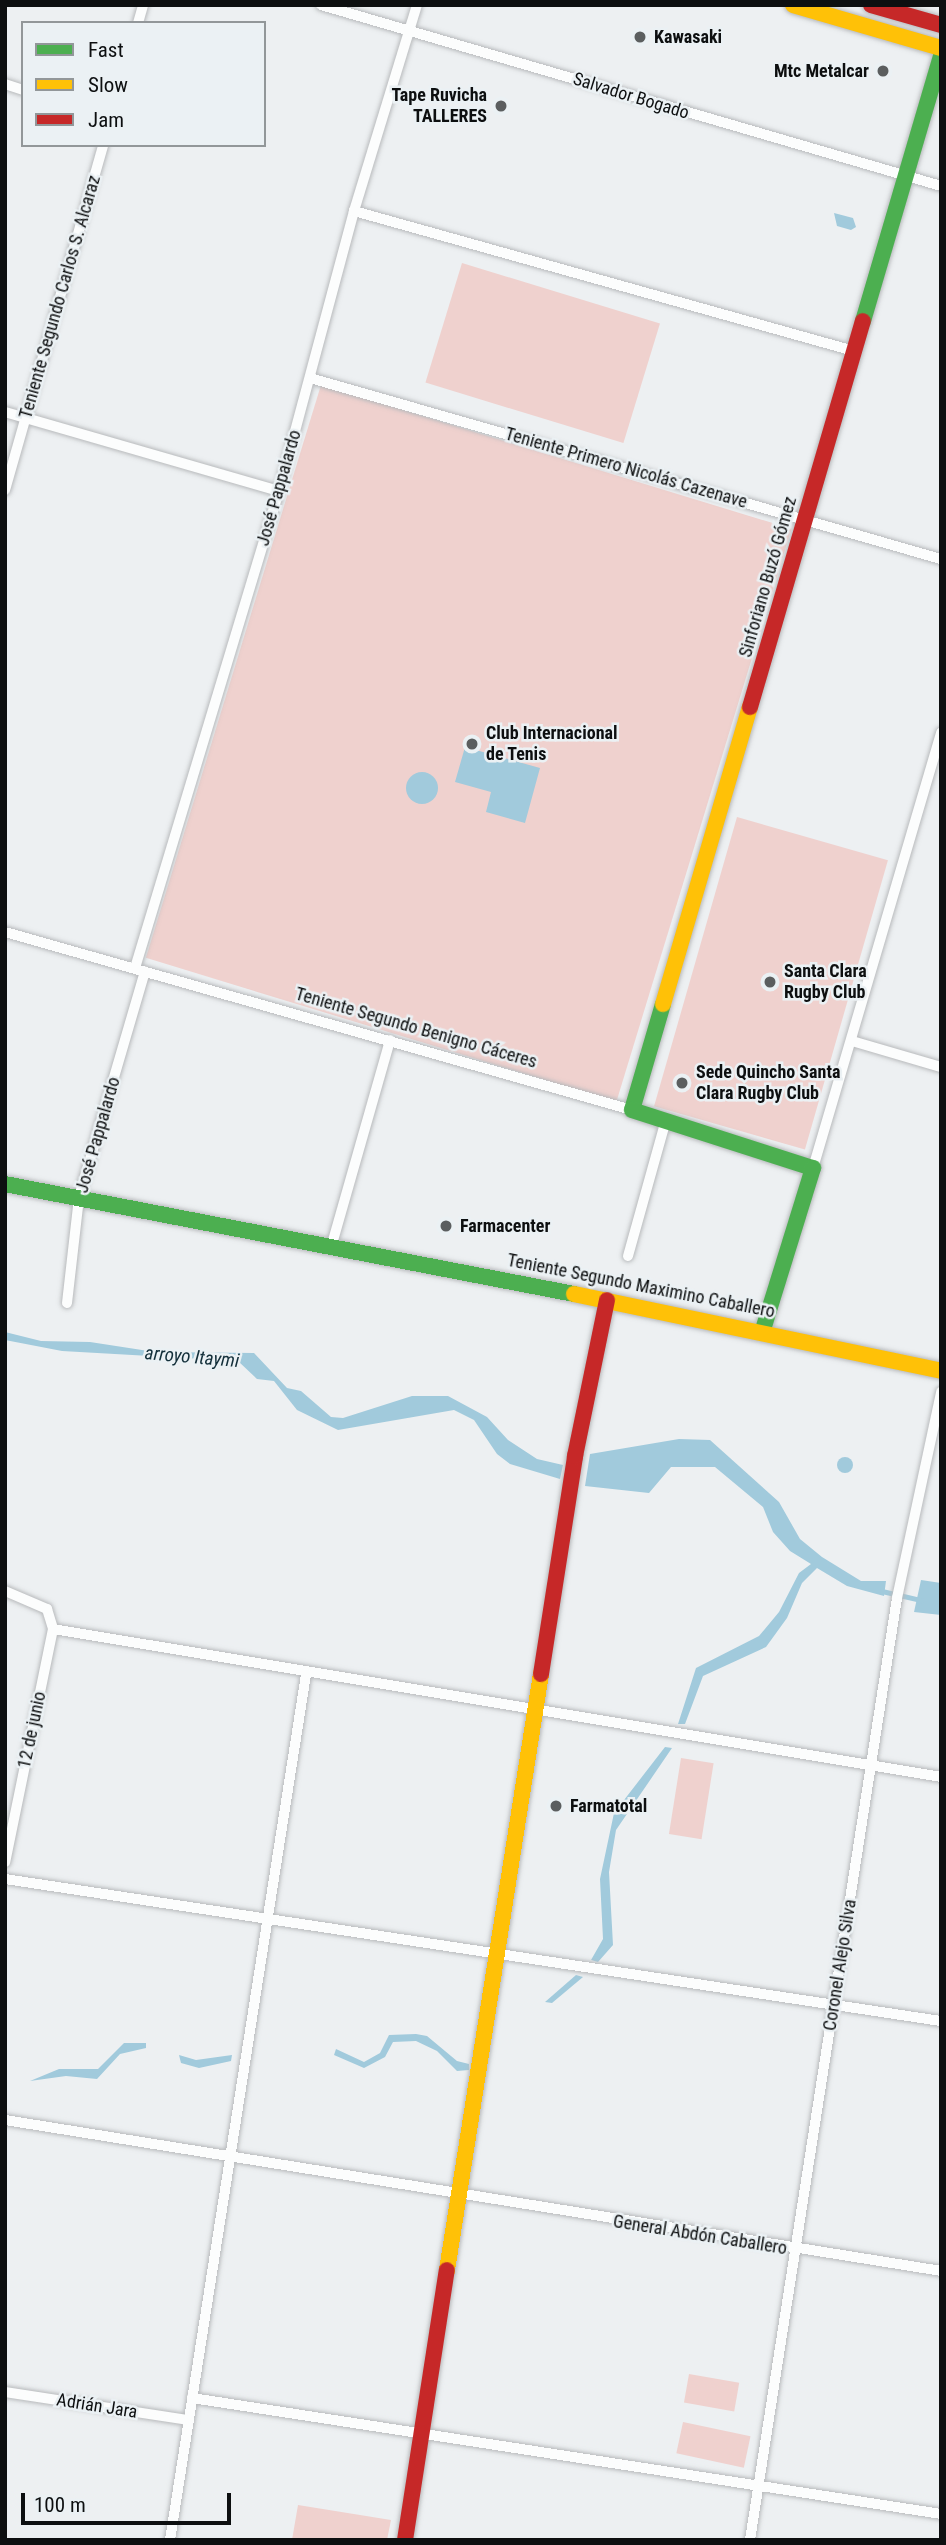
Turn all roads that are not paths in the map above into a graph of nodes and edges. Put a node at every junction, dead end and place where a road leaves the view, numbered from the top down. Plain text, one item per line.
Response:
1 (321, 5) edge
2 (417, 5) edge
3 (793, 5) edge
4 (871, 5) edge
5 (941, 25) edge
6 (409, 30) junction
7 (941, 48) edge
8 (941, 55) edge
9 (102, 147) edge
10 (905, 177) junction
11 (941, 186) edge
12 (354, 211) junction
13 (855, 351) junction
14 (310, 378) junction
15 (5, 412) edge
16 (26, 418) junction
17 (5, 490) edge
18 (279, 491) junction
19 (805, 519) junction
20 (941, 559) edge
21 (941, 732) edge
22 (5, 932) edge
23 (140, 970) junction
24 (390, 1040) junction
25 (852, 1041) junction
26 (941, 1067) edge
27 (632, 1110) junction
28 (666, 1121) junction
29 (813, 1168) junction
30 (5, 1184) edge
31 (79, 1197) junction
32 (332, 1244) junction
33 (628, 1256) dead end
34 (607, 1300) junction
35 (67, 1303) dead end
36 (763, 1330) junction
37 (941, 1371) edge
38 (941, 1392) edge
39 (5, 1591) edge
40 (53, 1629) junction
41 (306, 1674) junction
42 (536, 1711) junction
43 (871, 1766) junction
44 (941, 1777) edge
45 (5, 1862) edge
46 (5, 1879) edge
47 (267, 1921) junction
48 (498, 1955) junction
49 (834, 2004) junction
50 (941, 2021) edge
51 (5, 2120) edge
52 (230, 2158) junction
53 (460, 2195) junction
54 (795, 2250) junction
55 (941, 2271) edge
56 (5, 2392) edge
57 (192, 2398) junction
58 (189, 2420) junction
59 (422, 2433) junction
60 (758, 2486) junction
61 (941, 2514) edge
62 (170, 2540) edge
63 (405, 2540) edge
64 (750, 2540) edge

1 - 6 street, Salvador Bogado
2 - 6 street, José Pappalardo
3 - 7 main road
4 - 5 main road
6 - 10 street, Salvador Bogado
6 - 12 street, José Pappalardo
8 - 10 main road, Sinforiano Buzó Gómez
9 - 16 street, Teniente Segundo Carlos S. Alcaraz
10 - 11 street, Salvador Bogado
10 - 13 main road, Sinforiano Buzó Gómez
12 - 13 street
12 - 14 street, José Pappalardo
13 - 19 main road, Sinforiano Buzó Gómez
14 - 18 street, José Pappalardo
14 - 19 street, Teniente Primero Nicolás Cazenave
15 - 16 street
16 - 17 street, Teniente Segundo Carlos S. Alcaraz
16 - 18 street
18 - 23 street, José Pappalardo
19 - 20 street, Teniente Primero Nicolás Cazenave
19 - 27 main road, Sinforiano Buzó Gómez
21 - 25 street
22 - 23 street, Teniente Segundo Benigno Cáceres
23 - 24 street, Teniente Segundo Benigno Cáceres
23 - 31 street, José Pappalardo
24 - 27 street, Teniente Segundo Benigno Cáceres
24 - 32 street
25 - 26 street
25 - 29 street
27 - 28 main road, Teniente Segundo Benigno Cáceres
28 - 29 main road, Teniente Segundo Benigno Cáceres
28 - 33 street
29 - 36 main road
30 - 31 main road, Teniente Segundo Maximino Caballero
31 - 32 main road, Teniente Segundo Maximino Caballero
31 - 35 street, José Pappalardo
32 - 34 main road, Teniente Segundo Maximino Caballero
34 - 36 main road, Teniente Segundo Maximino Caballero
34 - 42 main road
36 - 37 main road, Teniente Segundo Maximino Caballero
38 - 43 street, Coronel Alejo Silva
39 - 40 street
40 - 41 street
40 - 45 street, 12 de junio
41 - 42 street
41 - 47 street
42 - 43 street
42 - 48 main road
43 - 44 street
43 - 49 street, Coronel Alejo Silva
46 - 47 street
47 - 48 street
47 - 52 street
48 - 49 street
48 - 53 main road
49 - 50 street
49 - 54 street, Coronel Alejo Silva
51 - 52 street, General Abdón Caballero
52 - 53 street, General Abdón Caballero
52 - 57 street
53 - 54 street, General Abdón Caballero
53 - 59 main road
54 - 55 street, General Abdón Caballero
54 - 60 street, Coronel Alejo Silva
56 - 58 street, Adrián Jara
57 - 58 street
57 - 59 street
58 - 62 street
59 - 60 street
59 - 63 main road
60 - 61 street
60 - 64 street, Coronel Alejo Silva

